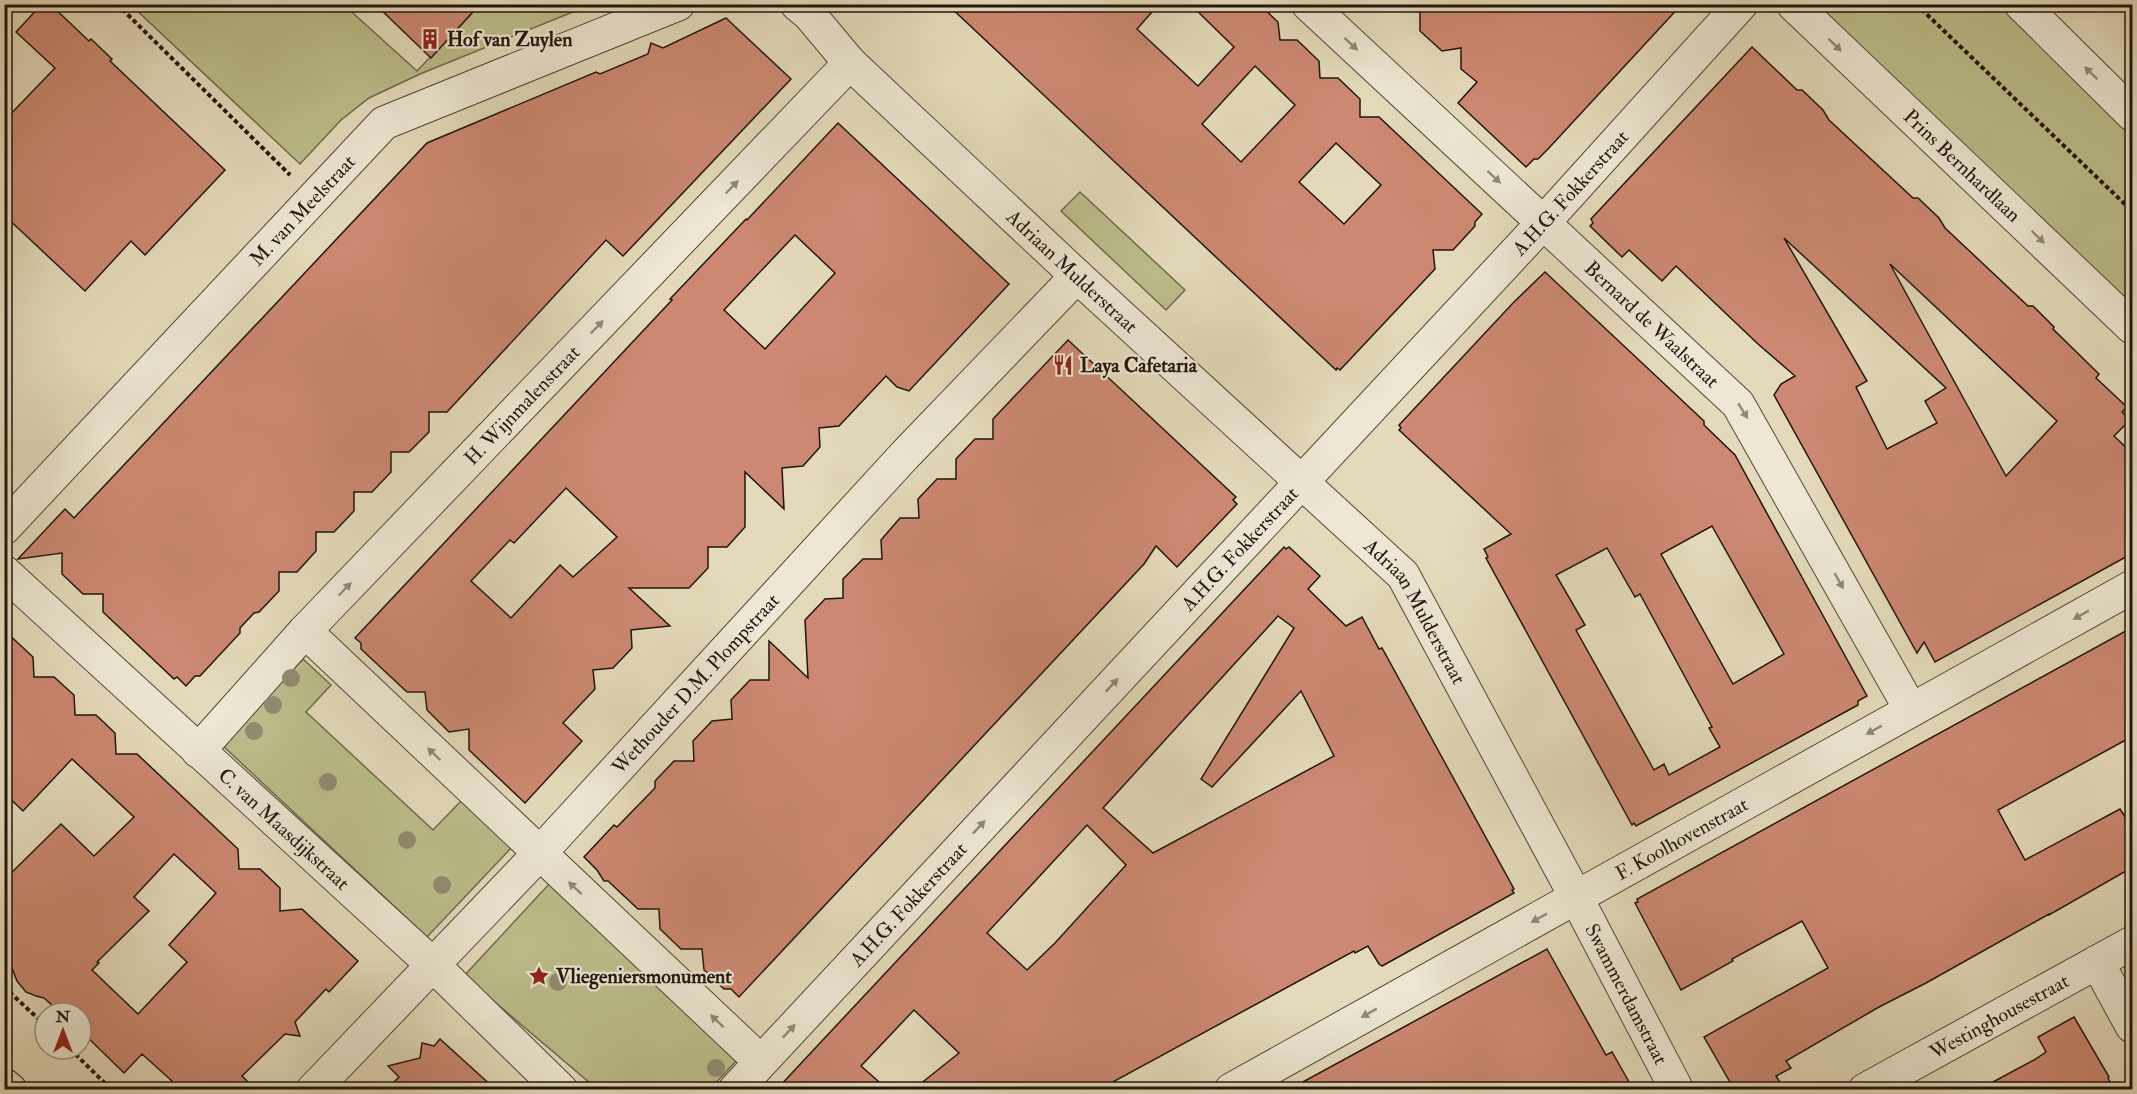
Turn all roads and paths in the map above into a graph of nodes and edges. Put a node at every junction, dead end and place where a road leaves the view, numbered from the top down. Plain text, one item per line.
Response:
1 (117, 4) edge
2 (678, 4) edge
3 (797, 4) edge
4 (1308, 4) edge
5 (1741, 4) edge
6 (1793, 4) edge
7 (1916, 4) edge
8 (2021, 4) edge
9 (850, 63) junction
10 (2133, 114) edge
11 (313, 198) junction
12 (2133, 211) edge
13 (1543, 223) junction
14 (1077, 276) junction
15 (2133, 327) edge
16 (1302, 481) junction
17 (4, 528) edge
18 (4, 572) edge
19 (2133, 586) edge
20 (305, 631) junction
21 (1911, 710) junction
22 (198, 751) junction
23 (539, 854) junction
24 (1576, 897) junction
25 (2133, 943) edge
26 (2097, 962) junction
27 (433, 965) junction
28 (4, 987) edge
29 (33, 1015) edge
30 (2133, 1026) edge
31 (83, 1061) edge
32 (760, 1061) junction
33 (4, 1085) edge
34 (10, 1089) edge
35 (112, 1089) edge
36 (313, 1089) edge
37 (561, 1089) edge
38 (735, 1089) edge
39 (1231, 1089) edge
40 (1677, 1089) edge
41 (1865, 1089) edge

1 - 11 path
2 - 11 street, M. van Meelstraat
3 - 9 street, Adriaan Mulderstraat
4 -> 13 street, Bernard de Waalstraat
5 - 13 street, A.H.G. Fokkerstraat
6 -> 15 street, Prins Bernhardlaan
7 - 12 path
10 -> 8 street
9 - 14 street, Adriaan Mulderstraat
20 -> 9 street, H. Wijnmalenstraat
11 - 17 street, M. van Meelstraat
13 - 16 street, A.H.G. Fokkerstraat
13 -> 21 street, Bernard de Waalstraat
14 - 16 street, Adriaan Mulderstraat
14 - 23 street, Wethouder D.M. Plompstraat
16 - 24 street, Adriaan Mulderstraat
32 -> 16 street, A.H.G. Fokkerstraat
18 - 22 street, C. van Maasdijkstraat
19 -> 21 street, F. Koolhovenstraat
20 - 22 street, H. Wijnmalenstraat
23 -> 20 street
21 -> 24 street, F. Koolhovenstraat
22 - 27 street, C. van Maasdijkstraat
23 - 27 street, Wethouder D.M. Plompstraat
32 -> 23 street
24 -> 39 street, F. Koolhovenstraat
24 - 40 street, Swammerdamstraat
25 - 26 street, Westinghousestraat
26 - 30 street
26 - 41 street, Westinghousestraat
27 - 36 street, Wethouder D.M. Plompstraat
27 - 37 street, C. van Maasdijkstraat
28 - 29 path
31 - 35 path
32 - 38 street, A.H.G. Fokkerstraat
33 - 34 main road

